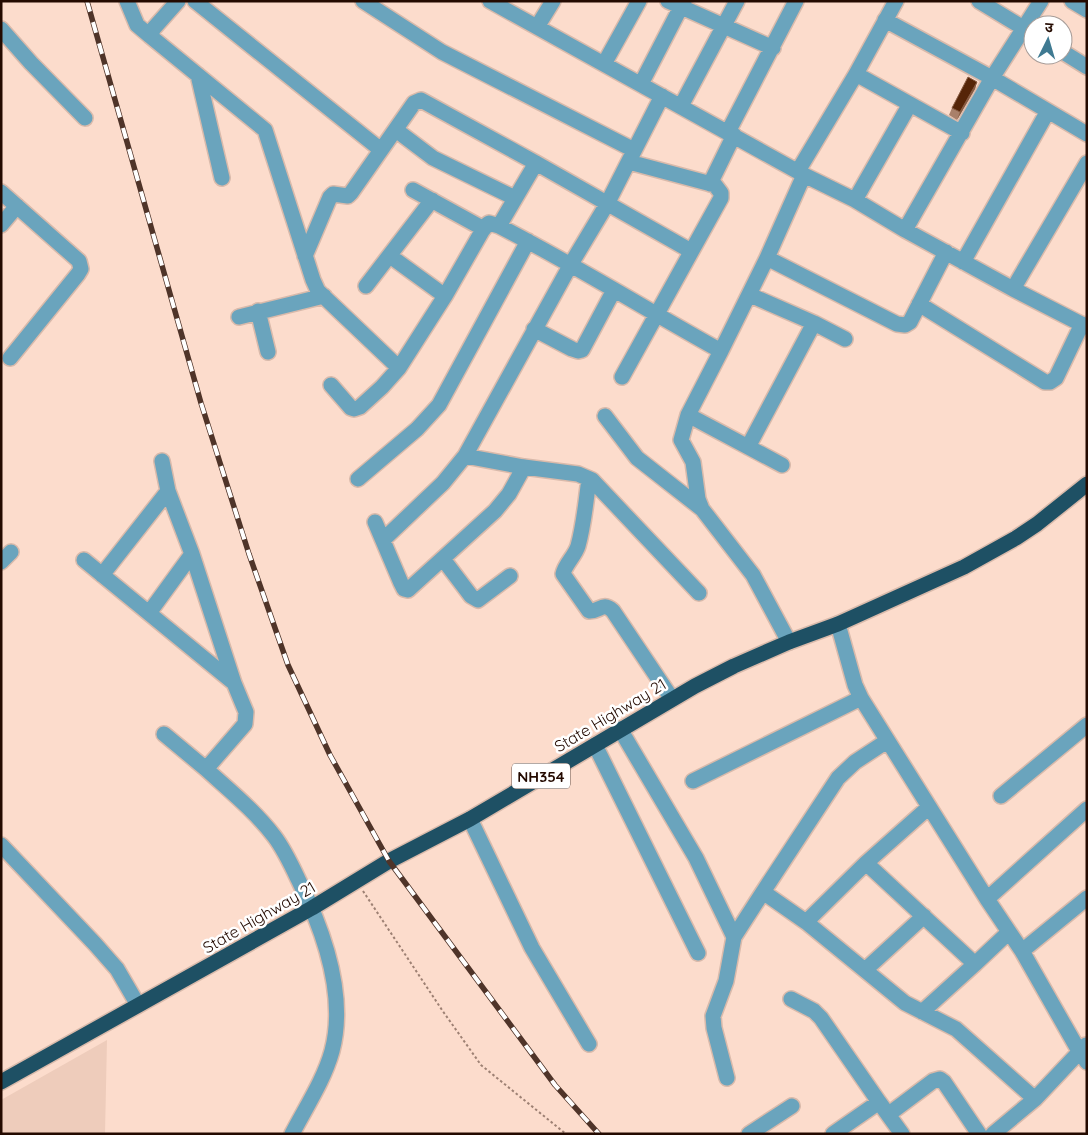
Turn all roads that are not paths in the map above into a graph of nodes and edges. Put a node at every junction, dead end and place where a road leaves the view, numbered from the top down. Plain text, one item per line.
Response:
1 (127, 1) edge
2 (178, 1) edge
3 (195, 1) edge
4 (363, 1) edge
5 (553, 1) edge
6 (639, 1) edge
7 (737, 1) edge
8 (796, 1) edge
9 (896, 1) edge
10 (980, 1) edge
11 (1041, 1) edge
12 (1072, 1) edge
13 (496, 3) edge
14 (677, 3) edge
15 (1087, 10) edge
16 (1035, 15) edge
17 (886, 20) junction
18 (724, 26) junction
19 (537, 27) junction
20 (1023, 28) edge
21 (1, 29) edge
22 (150, 36) junction
23 (1023, 38) edge
24 (773, 48) junction
25 (1073, 58) edge
26 (604, 64) junction
27 (1087, 67) edge
28 (856, 74) junction
29 (198, 75) junction
30 (992, 78) junction
31 (641, 84) junction
32 (662, 96) junction
33 (910, 104) junction
34 (681, 106) junction
35 (1048, 111) junction
36 (85, 118) dead end
37 (396, 130) junction
38 (962, 133) junction
39 (731, 134) junction
40 (1087, 134) edge
41 (381, 150) junction
42 (632, 156) junction
43 (536, 163) junction
44 (1087, 163) edge
45 (801, 173) junction
46 (222, 178) dead end
47 (710, 184) junction
48 (414, 190) dead end
49 (1, 192) edge
50 (515, 198) junction
51 (432, 200) junction
52 (854, 200) junction
53 (607, 204) junction
54 (17, 206) junction
55 (1, 226) edge
56 (500, 226) junction
57 (484, 229) junction
58 (905, 230) junction
59 (528, 241) junction
60 (691, 251) junction
61 (946, 252) junction
62 (305, 256) junction
63 (390, 256) junction
64 (767, 258) junction
65 (964, 262) junction
66 (571, 264) junction
67 (366, 286) dead end
68 (1013, 289) junction
69 (614, 290) junction
70 (750, 295) junction
71 (324, 296) junction
72 (445, 296) junction
73 (919, 304) junction
74 (258, 312) junction
75 (656, 315) junction
76 (239, 317) dead end
77 (814, 323) junction
78 (1084, 326) edge
79 (534, 329) junction
80 (845, 339) dead end
81 (721, 351) junction
82 (268, 352) dead end
83 (10, 358) dead end
84 (400, 368) junction
85 (622, 377) dead end
86 (332, 384) dead end
87 (605, 416) dead end
88 (688, 416) junction
89 (748, 447) junction
90 (465, 456) junction
91 (162, 461) dead end
92 (782, 465) dead end
93 (524, 467) junction
94 (589, 478) junction
95 (358, 479) dead end
96 (1087, 484) edge
97 (168, 491) junction
98 (702, 509) junction
99 (375, 522) dead end
100 (382, 540) junction
101 (192, 554) junction
102 (443, 559) junction
103 (84, 560) dead end
104 (102, 575) junction
105 (510, 576) dead end
106 (699, 593) dead end
107 (149, 613) junction
108 (838, 624) junction
109 (789, 642) junction
110 (234, 683) junction
111 (861, 698) junction
112 (672, 699) junction
113 (1087, 725) edge
114 (620, 729) junction
115 (164, 734) dead end
116 (888, 741) junction
117 (595, 745) junction
118 (206, 769) junction
119 (693, 780) dead end
120 (1001, 796) dead end
121 (928, 807) junction
122 (1087, 809) edge
123 (470, 818) junction
124 (1, 845) edge
125 (866, 862) junction
126 (763, 892) junction
127 (1087, 898) edge
128 (987, 899) junction
129 (312, 908) junction
130 (924, 916) junction
131 (806, 922) junction
132 (1008, 932) junction
133 (734, 937) junction
134 (1022, 951) junction
135 (698, 953) dead end
136 (976, 964) junction
137 (865, 970) junction
138 (791, 999) dead end
139 (138, 1005) junction
140 (922, 1012) junction
141 (589, 1044) dead end
142 (1084, 1052) edge
143 (727, 1078) dead end
144 (1, 1082) edge
145 (1035, 1098) junction
146 (879, 1102) junction
147 (792, 1106) dead end
148 (889, 1114) junction
149 (292, 1134) edge
150 (749, 1134) edge
151 (833, 1134) edge
152 (902, 1134) edge
153 (979, 1134) edge
154 (993, 1134) edge

1 - 22 street
2 - 22 street
3 - 41 street
4 - 42 street
5 - 19 street
6 - 26 street
7 - 18 street
8 - 24 street
9 - 17 street
10 - 20 street
11 - 16 street
12 - 15 street
13 - 19 street
14 - 18 street
14 - 31 street
17 - 28 street
17 - 30 street
18 - 24 street
18 - 34 street
19 - 26 street
21 - 36 street
22 - 29 street
23 - 30 street
24 - 39 street
25 - 27 street
26 - 31 street
28 - 33 street
28 - 45 street
29 - 46 street
29 - 62 street
30 - 35 street
30 - 38 street
31 - 32 street
32 - 34 street
32 - 42 street
33 - 38 street
33 - 52 street
34 - 39 street
35 - 40 street
35 - 65 street
37 - 41 street
37 - 43 street
37 - 50 street
38 - 58 street
39 - 45 street
39 - 47 street
41 - 62 street
42 - 47 street
42 - 53 street
43 - 50 street
43 - 53 street
44 - 68 street
45 - 52 street
45 - 64 street
47 - 60 street
48 - 51 street
49 - 54 street
50 - 56 street
51 - 57 street
51 - 63 street
52 - 58 street
53 - 60 street
53 - 66 street
54 - 55 street
54 - 83 street
56 - 57 street
56 - 59 street
57 - 72 street
58 - 61 street
59 - 66 street
59 - 95 street
60 - 75 street
61 - 65 street
61 - 73 street
62 - 71 street
63 - 67 street
63 - 72 street
64 - 70 street
64 - 73 street
65 - 68 street
66 - 69 street
66 - 79 street
68 - 78 street
69 - 75 street
69 - 79 street
70 - 77 street
70 - 81 street
71 - 74 street
71 - 84 street
72 - 84 street
73 - 78 street
74 - 76 street
74 - 82 street
75 - 81 street
75 - 85 street
77 - 80 street
77 - 89 street
79 - 90 street
81 - 88 street
84 - 86 street
87 - 98 street
88 - 89 street
88 - 98 street
89 - 92 street
90 - 93 street
90 - 100 street
91 - 97 street
93 - 94 street
93 - 102 street
94 - 106 street
94 - 112 street
96 - 108 highway, State Highway 21 / NH354
97 - 101 street
97 - 104 street
98 - 109 street
99 - 100 street
100 - 102 street
101 - 107 street
101 - 110 street
102 - 105 street
103 - 104 street
104 - 107 street
107 - 110 street
108 - 109 highway, State Highway 21 / NH354
108 - 111 street
109 - 112 highway, State Highway 21 / NH354
110 - 118 street
111 - 116 street
111 - 119 street
112 - 114 highway, State Highway 21 / NH354
113 - 120 street
114 - 117 highway, State Highway 21 / NH354
114 - 133 street
115 - 118 street
116 - 121 street
116 - 126 street
117 - 123 highway, State Highway 21 / NH354
117 - 135 street
118 - 129 street
121 - 125 street
121 - 128 street
122 - 128 street
123 - 129 highway, State Highway 21 / NH354
123 - 141 street
124 - 139 street
125 - 130 street
125 - 131 street
126 - 131 street
126 - 133 street
127 - 134 street
128 - 132 street
129 - 139 highway, State Highway 21 / NH354
129 - 149 street
130 - 136 street
130 - 137 street
131 - 137 street
132 - 134 street
132 - 136 street
133 - 143 street
134 - 142 street
136 - 140 street
137 - 140 street
138 - 146 street
139 - 144 highway, State Highway 21 / NH354
140 - 145 street
142 - 145 street
145 - 154 street
146 - 148 street
146 - 151 street
147 - 150 street
148 - 152 street
148 - 153 street

